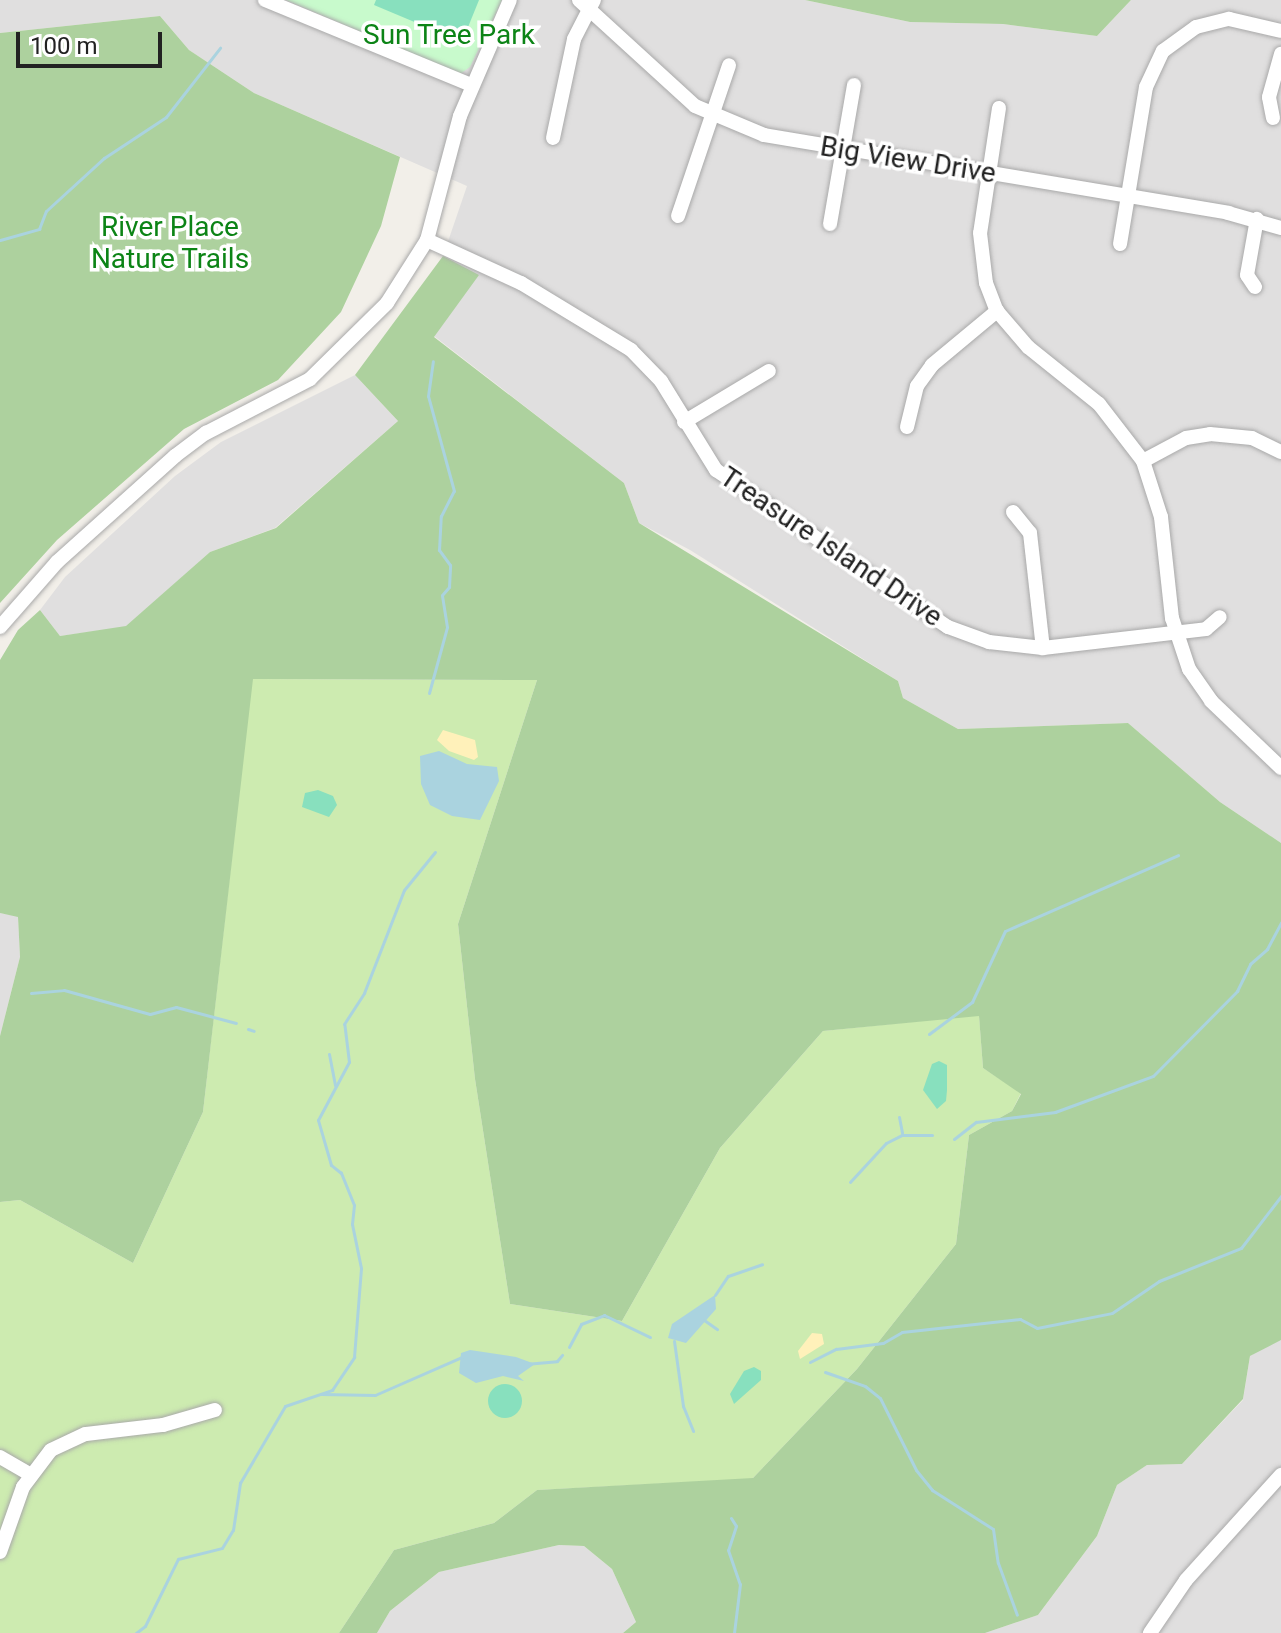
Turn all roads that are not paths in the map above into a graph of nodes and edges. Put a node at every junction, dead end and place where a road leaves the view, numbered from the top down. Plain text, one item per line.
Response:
1 (265, 0) edge
2 (510, 0) edge
3 (588, 2) edge
4 (1281, 31) edge
5 (1281, 54) edge
6 (729, 65) dead end
7 (471, 85) junction
8 (854, 85) dead end
9 (999, 108) dead end
10 (712, 116) junction
11 (1273, 118) dead end
12 (553, 138) dead end
13 (842, 149) junction
14 (988, 173) junction
15 (1128, 197) junction
16 (678, 216) dead end
17 (1257, 219) junction
18 (830, 224) dead end
19 (1281, 228) edge
20 (427, 240) junction
21 (1120, 244) dead end
22 (1255, 287) dead end
23 (997, 311) junction
24 (769, 371) dead end
25 (684, 422) junction
26 (907, 427) dead end
27 (1281, 452) edge
28 (1143, 461) junction
29 (1013, 512) dead end
30 (1220, 617) dead end
31 (0, 627) edge
32 (1175, 632) junction
33 (1043, 648) junction
34 (1281, 768) edge
35 (215, 1410) dead end
36 (1, 1451) edge
37 (30, 1474) junction
38 (1281, 1475) edge
39 (0, 1552) edge
40 (1150, 1633) edge

1 - 7 street
2 - 7 street
3 - 10 street, Big View Drive
3 - 12 street
4 - 15 street
5 - 11 street
6 - 10 street
7 - 20 street
8 - 13 street
9 - 14 street
10 - 13 street, Big View Drive
10 - 16 street
13 - 14 street, Big View Drive
13 - 18 street
14 - 15 street, Big View Drive
14 - 23 street
15 - 17 street, Big View Drive
15 - 21 street
17 - 19 street, Big View Drive
17 - 22 street
20 - 25 street, Treasure Island Drive
20 - 31 street
23 - 26 street
23 - 28 street
24 - 25 street
25 - 33 street, Treasure Island Drive
27 - 28 street
28 - 32 street
29 - 33 street
30 - 32 street, Treasure Island Drive
32 - 33 street, Treasure Island Drive
32 - 34 street
35 - 37 street
36 - 37 street
37 - 39 street
38 - 40 street

